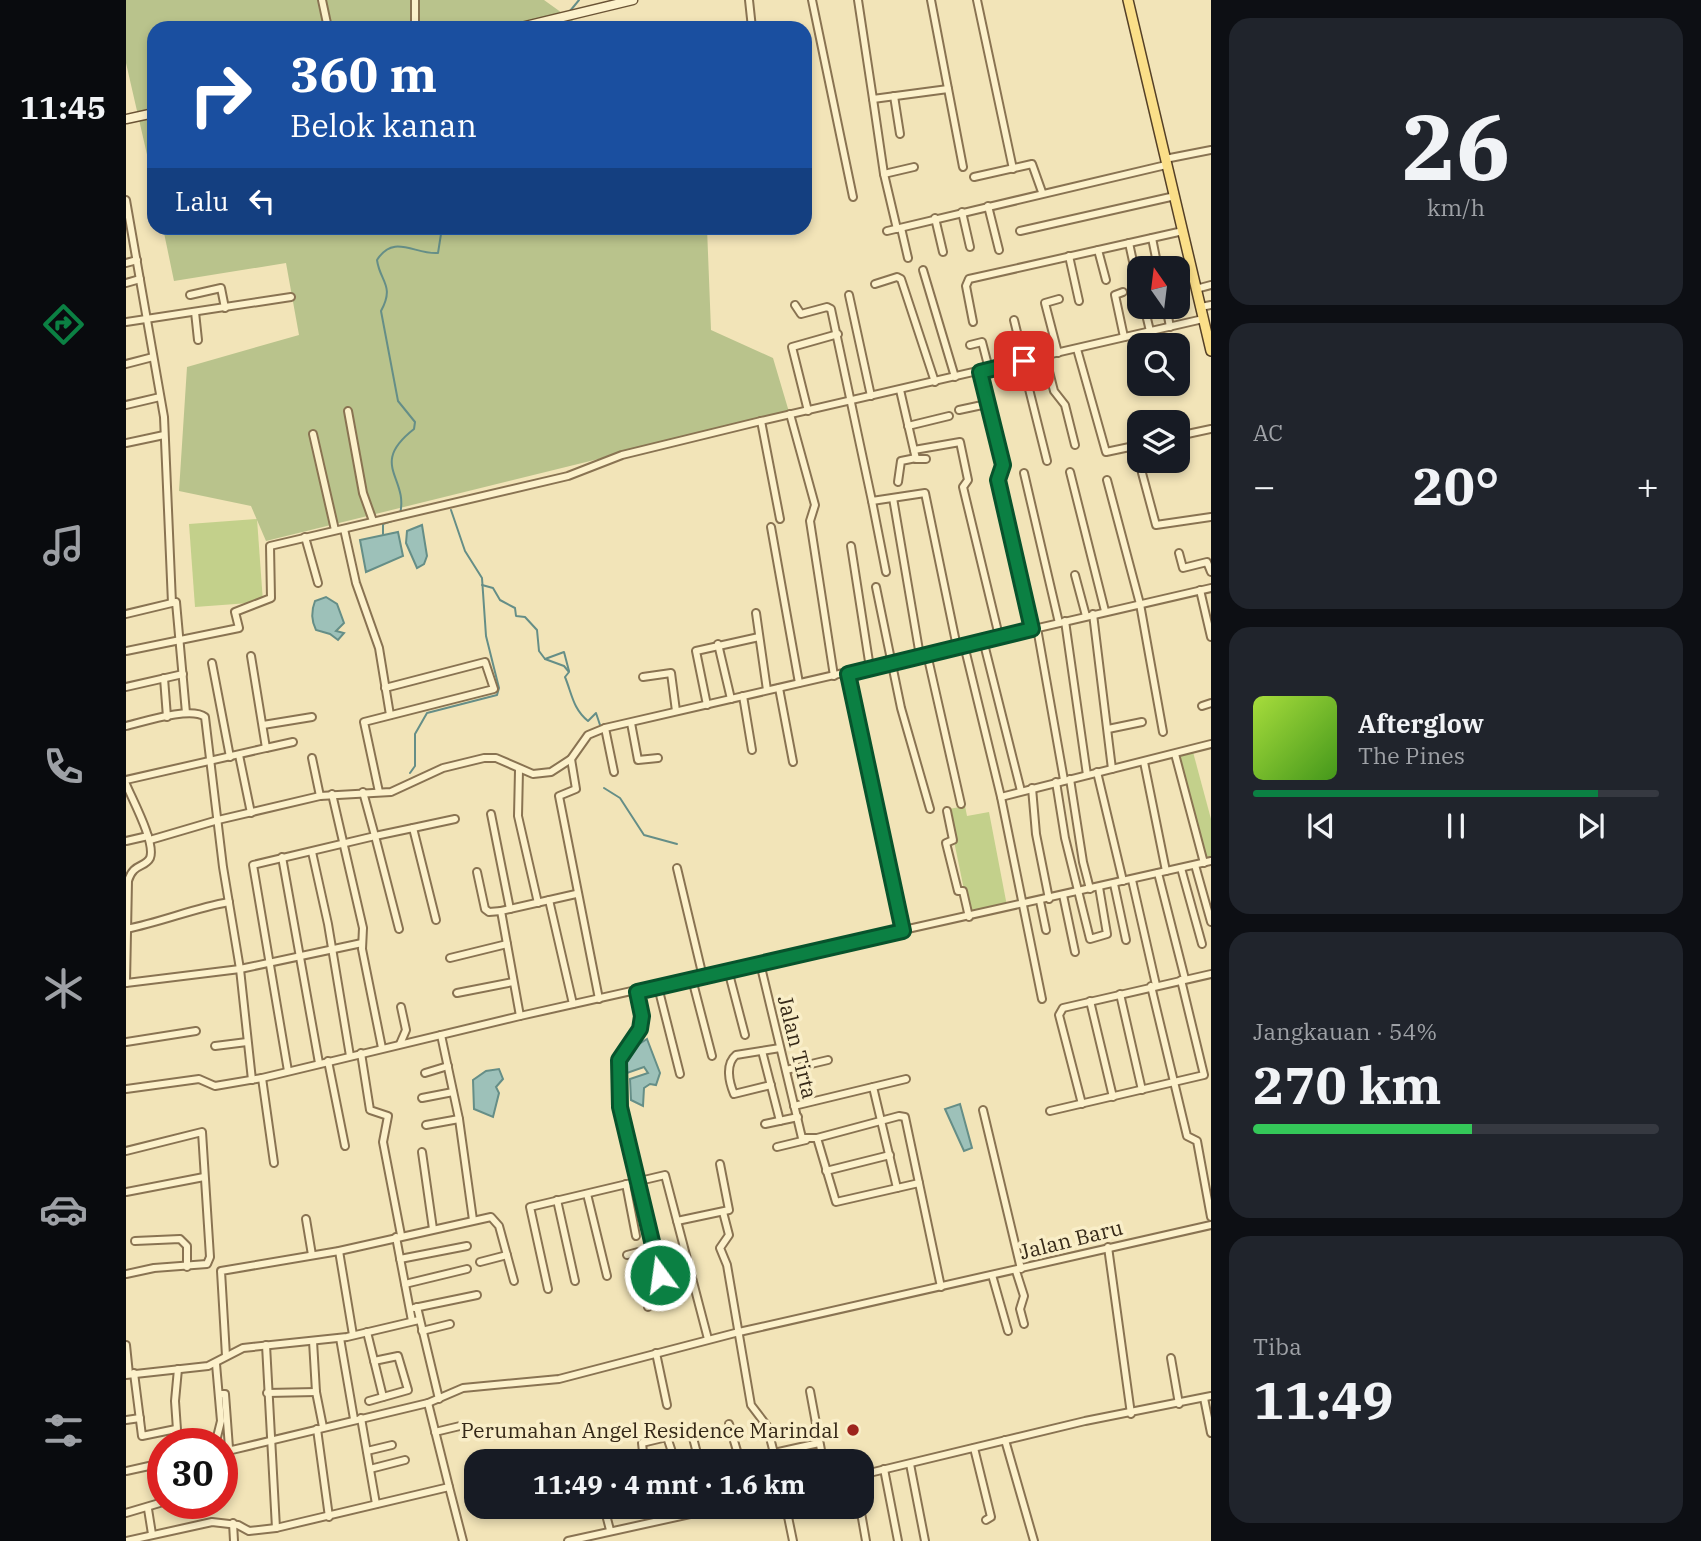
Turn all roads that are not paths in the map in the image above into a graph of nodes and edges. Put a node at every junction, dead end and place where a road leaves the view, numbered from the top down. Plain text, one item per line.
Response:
1 (322, 0) edge
2 (415, 0) edge
3 (633, 0) edge
4 (749, 0) edge
5 (813, 0) edge
6 (858, 0) edge
7 (931, 0) edge
8 (977, 0) edge
9 (1128, 0) edge
10 (326, 21) edge
11 (415, 21) edge
12 (546, 21) edge
13 (751, 21) edge
14 (948, 89) junction
15 (894, 96) junction
16 (873, 99) junction
17 (147, 115) edge
18 (126, 120) edge
19 (900, 134) dead end
20 (1211, 150) edge
21 (1165, 162) junction
22 (914, 167) dead end
23 (963, 167) dead end
24 (1013, 169) junction
25 (884, 174) junction
26 (974, 177) dead end
27 (1042, 192) junction
28 (1175, 196) junction
29 (853, 197) dead end
30 (126, 200) edge
31 (988, 206) junction
32 (962, 212) junction
33 (936, 218) junction
34 (128, 224) edge
35 (899, 228) junction
36 (887, 231) dead end
37 (1020, 231) dead end
38 (1183, 231) junction
39 (1152, 238) junction
40 (1129, 243) junction
41 (970, 247) dead end
42 (999, 250) dead end
43 (1098, 250) junction
44 (943, 252) dead end
45 (1069, 256) junction
46 (1132, 256) edge
47 (1156, 256) edge
48 (908, 258) dead end
49 (137, 260) junction
50 (126, 263) edge
51 (923, 270) dead end
52 (140, 279) junction
53 (1106, 280) dead end
54 (126, 283) edge
55 (875, 284) dead end
56 (1211, 285) edge
57 (1196, 289) junction
58 (1123, 292) dead end
59 (190, 295) dead end
60 (849, 295) dead end
61 (291, 297) dead end
62 (1059, 299) dead end
63 (1079, 301) dead end
64 (796, 305) dead end
65 (1211, 305) edge
66 (1201, 307) junction
67 (225, 308) junction
68 (195, 312) junction
69 (146, 318) junction
70 (1147, 319) edge
71 (1168, 319) edge
72 (1203, 319) junction
73 (1014, 320) dead end
74 (126, 322) edge
75 (973, 322) dead end
76 (1170, 327) junction
77 (1150, 331) junction
78 (838, 334) junction
79 (1124, 337) junction
80 (198, 340) dead end
81 (970, 345) dead end
82 (1077, 349) junction
83 (1211, 351) edge
84 (1058, 353) junction
85 (1045, 356) junction
86 (153, 357) junction
87 (1023, 361) junction
88 (126, 364) edge
89 (989, 369) junction
90 (980, 372) junction
91 (955, 377) junction
92 (935, 382) junction
93 (900, 390) junction
94 (871, 396) junction
95 (160, 397) junction
96 (853, 400) junction
97 (987, 404) junction
98 (126, 405) edge
99 (959, 410) dead end
100 (348, 411) dead end
101 (807, 411) junction
102 (790, 414) junction
103 (949, 416) dead end
104 (761, 421) junction
105 (908, 426) junction
106 (1211, 429) edge
107 (1190, 433) edge
108 (313, 434) dead end
109 (164, 435) junction
110 (126, 443) edge
111 (1075, 445) dead end
112 (1127, 448) edge
113 (914, 450) junction
114 (926, 458) dead end
115 (917, 459) junction
116 (1047, 461) dead end
117 (1070, 472) dead end
118 (1024, 473) dead end
119 (1142, 473) dead end
120 (1107, 480) dead end
121 (898, 482) dead end
122 (893, 498) junction
123 (872, 501) junction
124 (1211, 517) edge
125 (780, 519) dead end
126 (373, 521) junction
127 (771, 527) dead end
128 (344, 529) junction
129 (335, 530) junction
130 (305, 537) junction
131 (851, 546) dead end
132 (1179, 553) dead end
133 (886, 572) dead end
134 (1211, 572) edge
135 (1075, 575) dead end
136 (318, 583) dead end
137 (876, 587) dead end
138 (1211, 588) edge
139 (1200, 590) junction
140 (174, 602) junction
141 (1140, 604) junction
142 (1105, 611) junction
143 (756, 613) dead end
144 (126, 614) edge
145 (1090, 615) junction
146 (1062, 622) junction
147 (1035, 629) junction
148 (999, 636) junction
149 (759, 637) junction
150 (1211, 638) edge
151 (181, 640) junction
152 (983, 640) junction
153 (718, 644) junction
154 (960, 646) junction
155 (126, 651) edge
156 (924, 655) junction
157 (251, 656) dead end
158 (892, 662) junction
159 (212, 663) dead end
160 (870, 668) junction
161 (183, 674) junction
162 (848, 674) junction
163 (834, 676) junction
164 (643, 677) dead end
165 (164, 678) junction
166 (799, 683) junction
167 (126, 687) edge
168 (385, 688) junction
169 (779, 688) junction
170 (767, 691) junction
171 (743, 696) junction
172 (731, 699) junction
173 (1211, 703) edge
174 (707, 705) junction
175 (1202, 706) dead end
176 (676, 711) junction
177 (186, 713) junction
178 (390, 715) junction
179 (167, 717) junction
180 (312, 717) dead end
181 (1142, 722) dead end
182 (631, 723) junction
183 (263, 725) junction
184 (126, 726) edge
185 (605, 728) junction
186 (1108, 729) junction
187 (1163, 732) dead end
188 (293, 742) dead end
189 (1211, 744) edge
190 (266, 748) junction
191 (752, 750) dead end
192 (1175, 754) junction
193 (239, 755) junction
194 (230, 757) junction
195 (312, 758) dead end
196 (658, 758) dead end
197 (570, 759) junction
198 (209, 761) junction
199 (793, 762) dead end
200 (1144, 762) junction
201 (1112, 769) junction
202 (519, 770) junction
203 (614, 772) dead end
204 (1097, 772) junction
205 (1087, 775) junction
206 (1064, 780) junction
207 (126, 782) edge
208 (1032, 788) junction
209 (1021, 791) junction
210 (363, 792) junction
211 (379, 792) junction
212 (332, 794) junction
213 (320, 796) junction
214 (1001, 797) junction
215 (129, 798) edge
216 (961, 804) dead end
217 (930, 809) dead end
218 (947, 811) dead end
219 (251, 813) junction
220 (491, 814) dead end
221 (455, 819) dead end
222 (218, 820) junction
223 (413, 828) junction
224 (374, 836) junction
225 (149, 838) junction
226 (126, 841) edge
227 (343, 844) junction
228 (312, 852) junction
229 (282, 858) junction
230 (1207, 862) edge
231 (1195, 865) junction
232 (677, 868) dead end
233 (1181, 868) junction
234 (477, 872) dead end
235 (1162, 872) junction
236 (1132, 880) junction
237 (1123, 881) junction
238 (1114, 884) junction
239 (1099, 887) junction
240 (1090, 889) junction
241 (1080, 891) junction
242 (576, 894) junction
243 (1063, 895) junction
244 (1049, 899) junction
245 (550, 900) junction
246 (1040, 901) junction
247 (229, 902) junction
248 (537, 903) junction
249 (1023, 905) junction
250 (510, 909) junction
251 (500, 911) junction
252 (969, 917) junction
253 (436, 920) dead end
254 (1211, 922) edge
255 (127, 929) edge
256 (399, 929) dead end
257 (1046, 930) dead end
258 (903, 931) junction
259 (1126, 940) dead end
260 (362, 943) junction
261 (507, 944) junction
262 (1202, 944) dead end
263 (332, 949) junction
264 (1075, 952) dead end
265 (300, 956) junction
266 (450, 958) dead end
267 (271, 962) junction
268 (760, 963) junction
269 (240, 969) junction
270 (728, 970) junction
271 (1211, 974) edge
272 (702, 977) junction
273 (692, 979) junction
274 (1183, 979) junction
275 (513, 982) junction
276 (126, 983) edge
277 (1154, 986) junction
278 (658, 987) junction
279 (637, 992) junction
280 (457, 993) dead end
281 (1120, 994) junction
282 (599, 999) junction
283 (1042, 999) dead end
284 (1090, 1001) junction
285 (573, 1004) junction
286 (401, 1007) dead end
287 (520, 1016) junction
288 (196, 1031) dead end
289 (441, 1035) junction
290 (745, 1035) dead end
291 (126, 1042) edge
292 (247, 1042) junction
293 (400, 1044) junction
294 (215, 1046) dead end
295 (382, 1048) junction
296 (780, 1048) junction
297 (762, 1051) junction
298 (362, 1053) junction
299 (350, 1056) junction
300 (712, 1056) dead end
301 (328, 1060) junction
302 (828, 1060) dead end
303 (319, 1063) junction
304 (448, 1066) junction
305 (786, 1070) junction
306 (288, 1071) junction
307 (425, 1073) dead end
308 (680, 1074) dead end
309 (1207, 1074) edge
310 (262, 1078) junction
311 (906, 1079) dead end
312 (252, 1080) junction
313 (1173, 1083) junction
314 (771, 1085) junction
315 (873, 1087) junction
316 (126, 1089) edge
317 (1142, 1090) junction
318 (453, 1092) junction
319 (1113, 1097) junction
320 (422, 1098) dead end
321 (1082, 1104) junction
322 (794, 1106) junction
323 (983, 1110) dead end
324 (1050, 1111) dead end
325 (798, 1117) junction
326 (459, 1119) junction
327 (780, 1121) junction
328 (881, 1121) junction
329 (765, 1124) dead end
330 (426, 1125) dead end
331 (817, 1138) junction
332 (804, 1140) junction
333 (345, 1146) dead end
334 (777, 1147) dead end
335 (126, 1151) edge
336 (422, 1152) dead end
337 (890, 1155) junction
338 (274, 1163) dead end
339 (720, 1164) dead end
340 (826, 1171) junction
341 (204, 1177) junction
342 (639, 1181) junction
343 (919, 1183) junction
344 (626, 1184) junction
345 (897, 1188) junction
346 (126, 1192) edge
347 (587, 1194) junction
348 (558, 1200) junction
349 (723, 1212) junction
350 (1211, 1217) edge
351 (306, 1219) dead end
352 (473, 1220) junction
353 (677, 1221) junction
354 (1211, 1226) edge
355 (433, 1229) junction
356 (398, 1236) junction
357 (636, 1236) dead end
358 (135, 1241) dead end
359 (467, 1246) dead end
360 (1108, 1247) junction
361 (653, 1248) junction
362 (339, 1251) junction
363 (312, 1255) junction
364 (506, 1255) junction
365 (627, 1255) dead end
366 (400, 1259) junction
367 (480, 1262) dead end
368 (187, 1267) junction
369 (467, 1269) dead end
370 (1018, 1270) junction
371 (126, 1273) edge
372 (992, 1275) junction
373 (607, 1276) dead end
374 (514, 1281) dead end
375 (575, 1281) dead end
376 (405, 1284) junction
377 (941, 1287) junction
378 (548, 1289) dead end
379 (477, 1295) dead end
380 (417, 1307) junction
381 (648, 1307) dead end
382 (409, 1310) junction
383 (416, 1321) junction
384 (450, 1324) dead end
385 (1024, 1324) dead end
386 (422, 1331) junction
387 (1008, 1331) dead end
388 (367, 1332) junction
389 (739, 1332) junction
390 (353, 1335) junction
391 (340, 1338) junction
392 (708, 1339) junction
393 (313, 1341) junction
394 (126, 1345) edge
395 (266, 1345) junction
396 (656, 1353) junction
397 (226, 1356) junction
398 (1171, 1358) dead end
399 (374, 1361) junction
400 (216, 1364) junction
401 (177, 1369) junction
402 (130, 1374) edge
403 (810, 1391) dead end
404 (316, 1392) junction
405 (267, 1393) junction
406 (219, 1394) junction
407 (383, 1396) junction
408 (1207, 1397) edge
409 (439, 1399) junction
410 (369, 1401) dead end
411 (428, 1403) junction
412 (1179, 1404) junction
413 (667, 1405) dead end
414 (1131, 1414) junction
415 (140, 1418) junction
416 (358, 1419) junction
417 (126, 1420) edge
418 (729, 1424) dead end
419 (775, 1424) dead end
420 (460, 1426) dead end
421 (767, 1426) junction
422 (176, 1428) edge
423 (219, 1428) edge
424 (320, 1428) junction
425 (435, 1432) junction
426 (1211, 1433) edge
427 (692, 1434) dead end
428 (147, 1435) edge
429 (1005, 1440) junction
430 (270, 1442) junction
431 (819, 1443) junction
432 (392, 1445) dead end
433 (974, 1448) junction
434 (643, 1449) edge
435 (671, 1449) edge
436 (696, 1449) edge
437 (736, 1449) edge
438 (773, 1449) edge
439 (792, 1449) edge
440 (820, 1449) edge
441 (367, 1451) junction
442 (405, 1460) dead end
443 (910, 1464) junction
444 (147, 1466) edge
445 (370, 1469) junction
446 (884, 1469) junction
447 (126, 1471) edge
448 (874, 1472) edge
449 (449, 1487) junction
450 (376, 1504) junction
451 (147, 1508) edge
452 (126, 1513) edge
453 (329, 1517) junction
454 (150, 1519) edge
455 (607, 1519) edge
456 (660, 1519) edge
457 (788, 1519) edge
458 (862, 1519) edge
459 (657, 1520) joint
460 (986, 1520) dead end
461 (233, 1524) junction
462 (276, 1528) junction
463 (610, 1530) junction
464 (152, 1534) junction
465 (126, 1541) edge
466 (234, 1541) edge
467 (463, 1541) edge
468 (568, 1541) edge
469 (793, 1541) edge
470 (866, 1541) edge
471 (898, 1541) edge
472 (925, 1541) edge
473 (1034, 1541) edge

1 - 10 street
2 - 11 street
3 - 12 street
4 - 13 street
5 - 29 street
6 - 16 street
7 - 14 street
8 - 24 street
9 - 21 main road
14 - 15 street
14 - 23 street
15 - 16 street
15 - 19 street
16 - 25 street
17 - 18 street
20 - 21 street
21 - 27 street
21 - 28 main road
22 - 25 street
24 - 26 street
24 - 27 street
25 - 35 street
27 - 31 street
28 - 37 street
28 - 38 main road
30 - 34 street
31 - 32 street
31 - 42 street
32 - 33 street
32 - 41 street
33 - 35 street
33 - 44 street
34 - 49 street
35 - 36 street
35 - 48 street
38 - 39 street
38 - 57 main road
39 - 40 street
39 - 47 street
40 - 43 street
40 - 46 street
43 - 45 street
43 - 53 street
45 - 63 street
45 - 75 street
49 - 50 street
49 - 52 street
51 - 91 street
52 - 54 street
52 - 69 street
55 - 92 street
56 - 57 street
57 - 66 main road
58 - 79 street
59 - 67 street
60 - 94 street
61 - 67 street
62 - 84 street
64 - 78 street
65 - 66 street
66 - 72 main road
67 - 68 street
68 - 69 street
68 - 80 street
69 - 74 street
69 - 86 street
70 - 77 street
71 - 76 street
72 - 76 street
72 - 83 main road
73 - 87 street
76 - 77 street
77 - 79 street
78 - 96 street
78 - 101 street
79 - 82 street
81 - 89 street
82 - 84 street
82 - 112 street
84 - 85 street
85 - 87 street
85 - 111 street
86 - 88 street
86 - 95 street
87 - 89 street
87 - 116 street
89 - 90 street
90 - 91 street
90 - 97 street
91 - 92 street
92 - 93 street
93 - 94 street
93 - 105 street
94 - 96 street
95 - 98 street
95 - 109 street
96 - 101 street
96 - 123 street
97 - 99 street
97 - 147 street
100 - 126 street
101 - 102 street
102 - 104 street
102 - 163 street
103 - 105 street
104 - 125 street
104 - 126 street
105 - 113 street
106 - 107 street
108 - 129 street
109 - 110 street
109 - 140 street
113 - 115 street
113 - 148 street
114 - 115 street
115 - 121 street
117 - 142 street
118 - 146 street
119 - 124 street
120 - 141 street
122 - 123 street
122 - 154 street
122 - 156 street
123 - 133 street
126 - 128 street
127 - 166 street
128 - 129 street
128 - 168 street
129 - 130 street
130 - 136 street
130 - 151 street
131 - 160 street
132 - 134 street
135 - 145 street
137 - 158 street
138 - 139 street
139 - 141 street
139 - 150 street
140 - 144 street
140 - 151 street
141 - 142 street
141 - 187 street
142 - 145 street
143 - 149 street
145 - 146 street
145 - 186 street
146 - 147 street
146 - 205 street
147 - 148 street
147 - 206 street
148 - 152 street
149 - 153 street
149 - 170 street
151 - 155 street
151 - 161 street
152 - 154 street
152 - 209 street
153 - 172 street
153 - 174 street
154 - 156 street
154 - 214 street
156 - 158 street
156 - 216 street
157 - 183 street
158 - 160 street
158 - 217 street
159 - 194 street
160 - 162 street
161 - 165 street
161 - 177 street
162 - 163 street
162 - 258 street
163 - 166 street
164 - 176 street
165 - 167 street
165 - 179 street
166 - 169 street
168 - 178 street
168 - 178 street
169 - 170 street
169 - 199 street
170 - 171 street
171 - 172 street
171 - 191 street
172 - 174 street
173 - 175 street
174 - 176 street
176 - 182 street
177 - 179 street
177 - 198 street
178 - 211 street
179 - 184 street
180 - 183 street
181 - 186 street
182 - 185 street
182 - 196 street
183 - 190 street
185 - 197 street
185 - 203 street
186 - 201 street
188 - 190 street
189 - 192 street
190 - 193 street
192 - 200 street
192 - 230 street
193 - 194 street
193 - 219 street
194 - 198 street
195 - 213 street
197 - 202 street
197 - 242 street
198 - 207 street
198 - 222 street
200 - 201 street
200 - 235 street
201 - 204 street
202 - 211 street
202 - 248 street
204 - 205 street
204 - 237 street
205 - 206 street
206 - 208 street
206 - 240 street
206 - 241 street
207 - 215 street
208 - 209 street
208 - 244 street
209 - 214 street
210 - 211 street
210 - 212 street
210 - 224 street
212 - 213 street
212 - 227 street
213 - 219 street
214 - 249 street
215 - 225 street
218 - 252 street
219 - 222 street
220 - 250 street
221 - 223 street
222 - 225 street
222 - 247 street
223 - 224 street
223 - 253 street
224 - 227 street
224 - 256 street
225 - 226 street
225 - 255 street
227 - 228 street
227 - 260 street
228 - 229 street
228 - 263 street
229 - 265 street
229 - 267 street
230 - 231 street
231 - 233 street
231 - 254 street
232 - 272 street
233 - 235 street
233 - 262 street
234 - 251 street
235 - 236 street
235 - 274 street
236 - 237 street
236 - 277 street
237 - 238 street
238 - 239 street
238 - 259 street
239 - 240 street
239 - 241 street
240 - 241 street
241 - 243 street
242 - 245 street
242 - 282 street
243 - 244 street
243 - 264 street
244 - 246 street
245 - 248 street
245 - 285 street
246 - 249 street
246 - 257 street
247 - 255 street
247 - 269 street
248 - 250 street
249 - 252 street
249 - 283 street
250 - 251 street
251 - 261 street
252 - 258 street
255 - 276 street
258 - 268 street
260 - 263 street
260 - 295 street
261 - 266 street
261 - 275 street
263 - 265 street
263 - 299 street
265 - 267 street
265 - 303 street
267 - 269 street
267 - 306 street
268 - 270 street
268 - 296 street, Jalan Tirta
269 - 276 street
269 - 292 street
270 - 272 street
270 - 290 street
271 - 274 street
272 - 273 street
273 - 278 street
273 - 300 street
274 - 277 street
274 - 309 street
275 - 280 street
275 - 287 street
277 - 281 street
277 - 313 street
278 - 279 street
278 - 308 street
279 - 282 street
279 - 342 street
281 - 284 street
281 - 317 street
282 - 285 street
284 - 319 street
284 - 321 street
285 - 287 street
286 - 293 street
287 - 289 street
288 - 291 street
289 - 293 street
289 - 304 street
292 - 294 street
292 - 312 street
293 - 295 street
295 - 298 street
296 - 297 street
296 - 305 street, Jalan Tirta
297 - 314 street
297 - 314 street
298 - 299 street
298 - 356 street
299 - 301 street
301 - 303 street
301 - 333 street
302 - 305 street
303 - 306 street
304 - 307 street
304 - 318 street
305 - 322 street, Jalan Tirta
306 - 310 street
309 - 313 street
310 - 312 street
310 - 338 street
311 - 315 street
312 - 316 street
313 - 317 street
313 - 350 street
314 - 327 street
315 - 322 street
315 - 328 street
317 - 319 street
318 - 320 street
318 - 326 street
319 - 321 street
321 - 324 street
322 - 325 street, Jalan Tirta
323 - 370 street
325 - 327 street
325 - 332 street, Jalan Tirta
326 - 330 street
326 - 352 street
327 - 329 street
328 - 331 street
328 - 337 street
328 - 343 street
331 - 332 street
331 - 340 street
332 - 334 street
335 - 341 street
336 - 355 street
337 - 340 street
337 - 345 street
339 - 349 street
340 - 345 street
341 - 346 street
341 - 368 street
342 - 344 street
342 - 353 street
342 - 361 street
343 - 345 street
343 - 377 street
344 - 347 street
344 - 357 street
347 - 348 street
347 - 373 street
348 - 375 street
348 - 378 street
349 - 353 street
349 - 389 street
351 - 363 street
352 - 355 street
352 - 364 street
353 - 392 street
354 - 360 street, Jalan Baru
355 - 356 street
356 - 362 street
356 - 366 street
358 - 368 street
359 - 366 street
360 - 370 street, Jalan Baru
360 - 414 street
361 - 365 street
361 - 381 street
362 - 363 street
362 - 390 street
363 - 397 street
364 - 367 street
364 - 374 street
366 - 376 street
368 - 371 street
369 - 376 street
370 - 372 street, Jalan Baru
370 - 385 street
372 - 377 street, Jalan Baru
372 - 387 street
376 - 382 street
377 - 389 street, Jalan Baru
379 - 380 street
380 - 382 street
380 - 383 street
382 - 383 street
383 - 386 street
383 - 388 street
384 - 386 street
386 - 409 street
388 - 390 street
388 - 399 street
389 - 392 street, Jalan Baru
389 - 421 street
390 - 391 street
391 - 393 street
391 - 416 street
392 - 396 street, Jalan Baru
393 - 395 street
393 - 404 street
394 - 402 street
395 - 397 street
395 - 405 street
396 - 409 street, Jalan Baru
396 - 413 street
397 - 400 street
398 - 412 street
399 - 407 street
399 - 407 street
400 - 401 street
400 - 406 street
401 - 402 street
401 - 422 street
402 - 415 street
403 - 431 street
404 - 405 street
404 - 424 street
405 - 430 street
406 - 423 street
406 - 430 street, Jalan Baru
407 - 410 street
408 - 412 street
408 - 426 street
409 - 411 street, Jalan Baru
411 - 416 street, Jalan Baru
411 - 425 street
412 - 414 street
414 - 429 street
415 - 417 street
415 - 428 street
416 - 424 street, Jalan Baru
416 - 441 street
418 - 437 street
419 - 421 street
420 - 425 street
421 - 438 street
424 - 430 street, Jalan Baru
424 - 453 street
425 - 449 street
427 - 436 street
429 - 433 street
429 - 473 street
430 - 462 street
431 - 439 street
431 - 440 street
432 - 441 street
433 - 443 street
433 - 460 street
434 - 435 street
441 - 445 street
442 - 445 street
443 - 446 street
443 - 472 street
444 - 447 street
445 - 450 street
446 - 448 street
446 - 471 street
449 - 450 street
449 - 467 street
450 - 453 street
451 - 452 street
453 - 462 street
454 - 464 street
455 - 463 street
456 - 459 street
457 - 469 street
458 - 470 street
459 - 463 street
461 - 462 street
461 - 464 street
461 - 466 street
463 - 468 street
464 - 465 street

